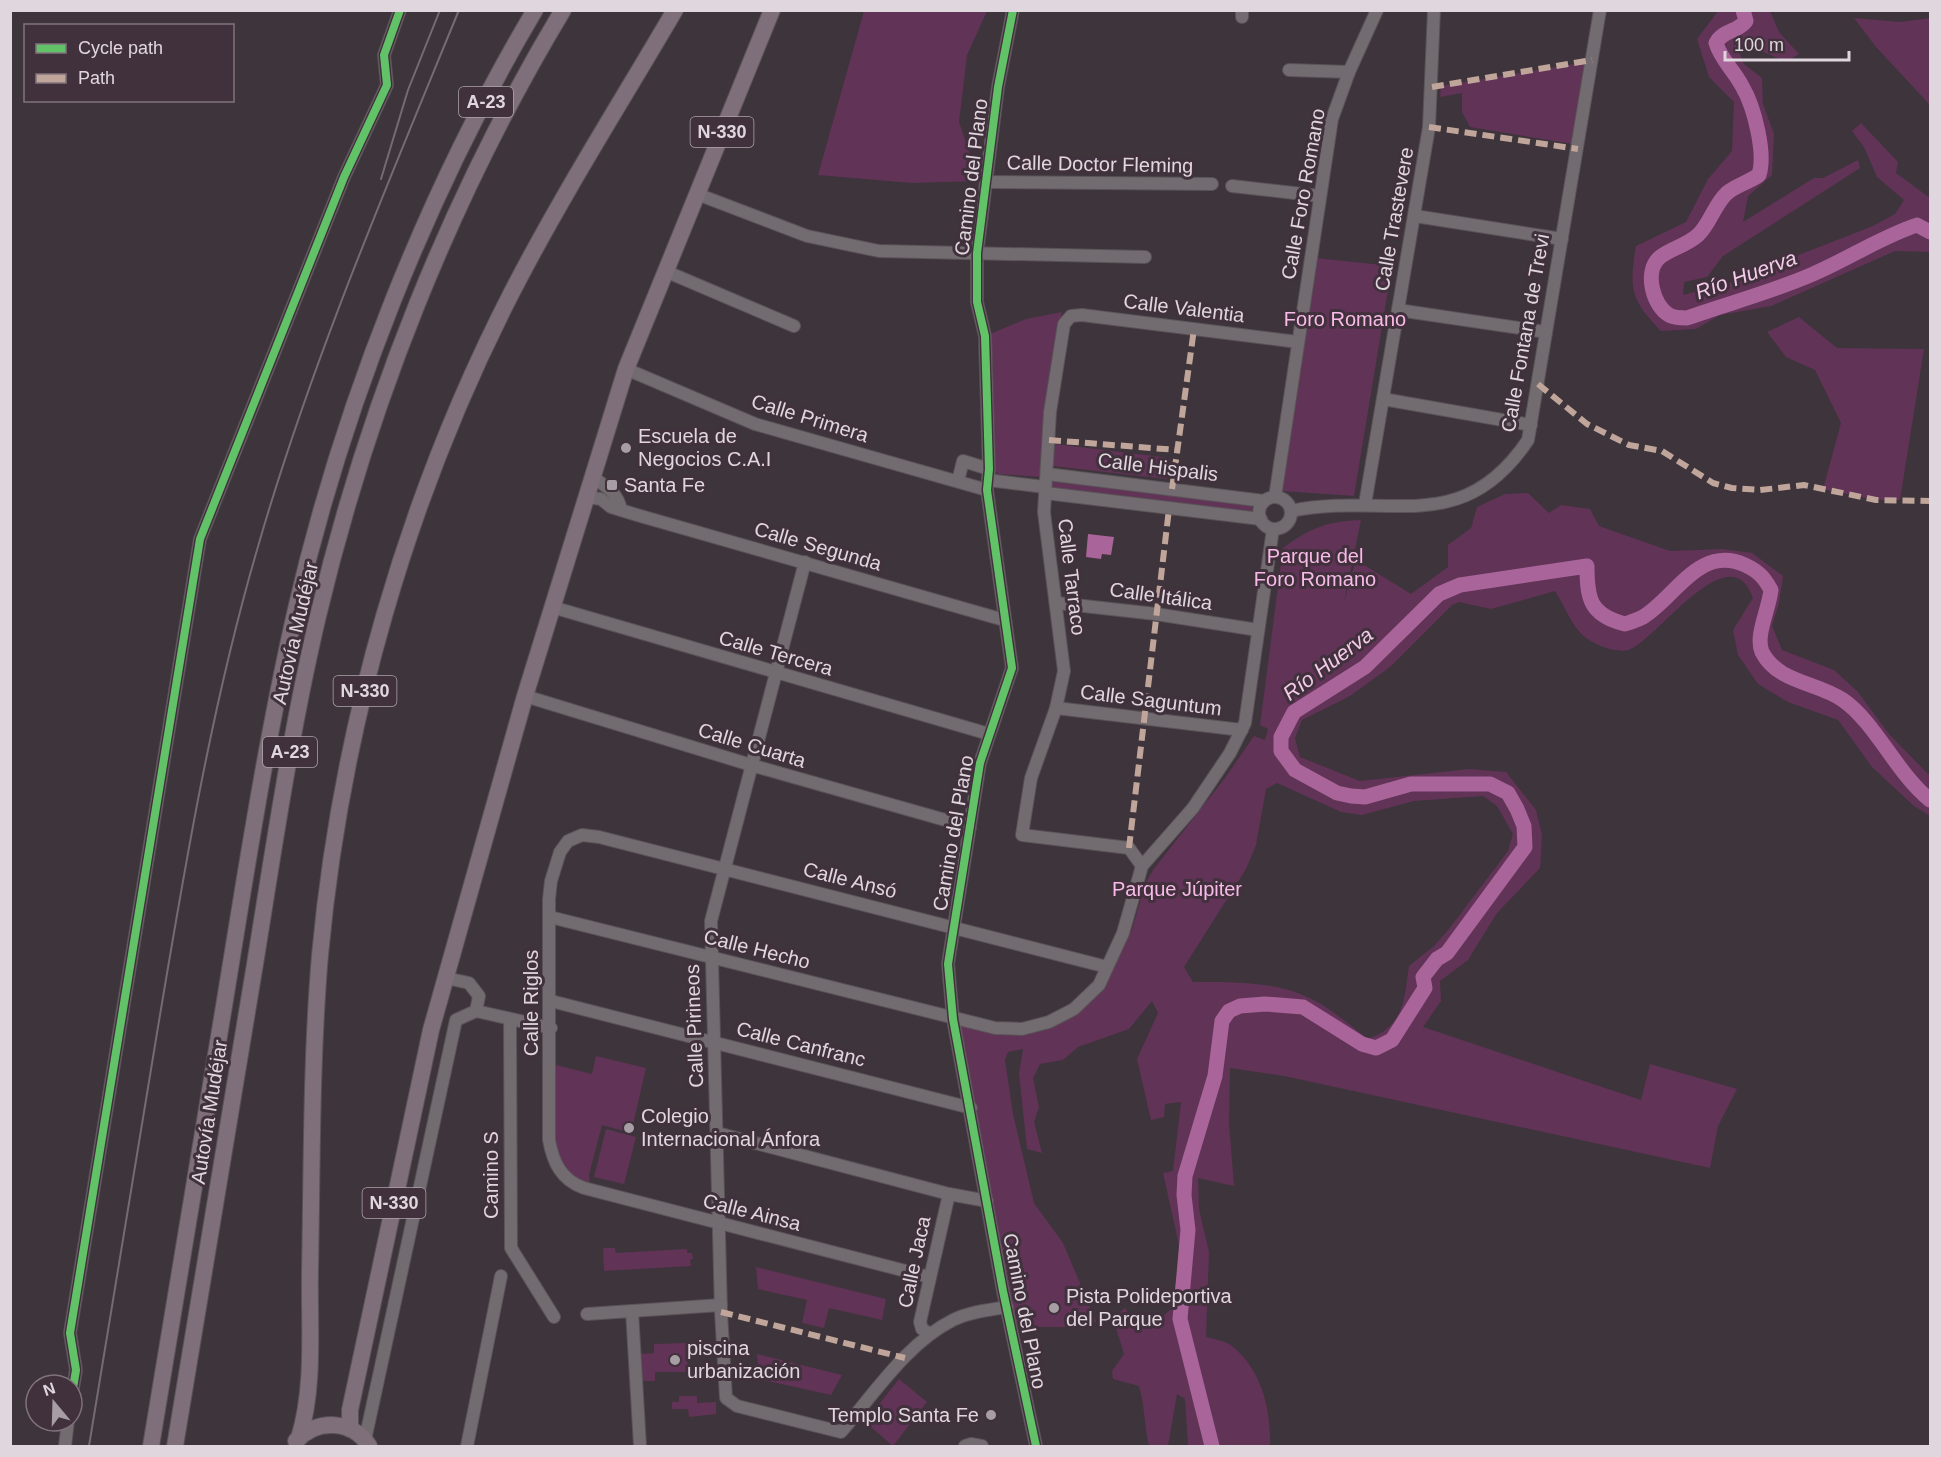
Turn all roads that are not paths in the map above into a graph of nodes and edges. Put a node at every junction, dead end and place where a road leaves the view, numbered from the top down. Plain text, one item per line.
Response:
1 (400, 10) edge
2 (535, 10) edge
3 (562, 10) edge
4 (675, 10) edge
5 (772, 10) edge
6 (1013, 10) edge
7 (1377, 10) edge
8 (1434, 10) edge
9 (1600, 10) edge
10 (1289, 70) dead end
11 (1349, 72) junction
12 (988, 182) junction
13 (1212, 184) dead end
14 (1232, 186) dead end
15 (697, 194) junction
16 (1320, 196) junction
17 (1415, 216) junction
18 (1562, 238) junction
19 (977, 253) junction
20 (1145, 257) dead end
21 (665, 271) junction
22 (1398, 310) junction
23 (1066, 319) joint
24 (794, 326) dead end
25 (1546, 332) junction
26 (1298, 342) junction
27 (626, 369) junction
28 (1383, 399) junction
29 (1531, 425) junction
30 (1047, 474) junction
31 (592, 477) junction
32 (988, 480) junction
33 (958, 481) junction
34 (1045, 490) junction
35 (586, 497) junction
36 (1270, 499) junction
37 (1365, 504) junction
38 (621, 510) junction
39 (1292, 511) junction
40 (1261, 519) junction
41 (1272, 529) junction
42 (805, 562) junction
43 (1057, 603) junction
44 (552, 607) junction
45 (1004, 620) junction
46 (1258, 630) junction
47 (775, 673) junction
48 (525, 696) junction
49 (1056, 708) junction
50 (1242, 730) junction
51 (989, 734) junction
52 (751, 765) junction
53 (970, 827) junction
54 (582, 835) joint
55 (1129, 848) junction
56 (1154, 852) junction
57 (1142, 867) junction
58 (724, 868) junction
59 (550, 917) junction
60 (954, 926) junction
61 (711, 957) junction
62 (1107, 967) junction
63 (446, 978) junction
64 (551, 1001) junction
65 (476, 1011) junction
66 (953, 1019) junction
67 (510, 1020) junction
68 (551, 1028) junction
69 (713, 1041) junction
70 (970, 1108) junction
71 (717, 1133) junction
72 (568, 1179) joint
73 (949, 1194) junction
74 (987, 1201) junction
75 (721, 1225) junction
76 (501, 1276) dead end
77 (929, 1277) junction
78 (721, 1305) junction
79 (1007, 1307) junction
80 (632, 1311) junction
81 (587, 1314) dead end
82 (554, 1317) dead end
83 (930, 1334) junction
84 (75, 1373) edge
85 (350, 1429) junction
86 (841, 1432) joint
87 (296, 1442) edge
88 (367, 1443) edge
89 (151, 1446) edge
90 (175, 1446) edge
91 (467, 1446) edge
92 (640, 1446) edge
93 (965, 1446) edge
94 (982, 1446) edge
95 (1036, 1446) edge

1 - 84 street
2 - 89 highway, Autovía Mudéjar / A-23
3 - 90 highway, Autovía Mudéjar / A-23
4 - 87 highway, N-330
5 - 15 highway, N-330
6 - 12 street, Camino del Plano
7 - 11 street, Calle Foro Romano
8 - 17 street, Calle Trastevere
9 - 18 street, Calle Fontana de Trevi
10 - 11 street
11 - 16 street, Calle Foro Romano
12 - 13 street, Calle Doctor Fleming
12 - 19 street, Camino del Plano
14 - 16 street
15 - 19 street
15 - 21 highway, N-330
16 - 26 street, Calle Foro Romano
17 - 18 street
17 - 22 street, Calle Trastevere
18 - 25 street, Calle Fontana de Trevi
19 - 20 street
19 - 32 street, Camino del Plano
21 - 24 street
21 - 27 highway, N-330
22 - 25 street
22 - 28 street, Calle Trastevere
23 - 26 street, Calle Valentia
23 - 30 street, Calle Tarraco
25 - 29 street, Calle Fontana de Trevi
26 - 36 street, Calle Foro Romano
27 - 31 highway, N-330
27 - 33 street, Calle Primera
28 - 29 street
28 - 37 street, Calle Trastevere
29 - 37 street, Calle Fontana de Trevi
30 - 34 street, Calle Tarraco
30 - 36 street, Calle Hispalis
31 - 35 highway, N-330
31 - 38 street
32 - 33 street, Calle Primera
32 - 33 street
32 - 34 street, Calle Hispalis
32 - 45 street, Camino del Plano
34 - 40 street, Calle Hispalis
34 - 43 street, Calle Tarraco
35 - 38 street, Calle Segunda
35 - 44 highway, N-330
36 - 39 street
36 - 40 street
37 - 39 street, Calle Fontana de Trevi
38 - 42 street, Calle Segunda
39 - 41 street
40 - 41 street
41 - 46 street
42 - 45 street, Calle Segunda
42 - 47 street, Calle Pirineos
43 - 46 street, Calle Itálica
43 - 49 street, Calle Tarraco
44 - 47 street, Calle Tercera
44 - 48 highway, N-330
45 - 51 street, Camino del Plano
46 - 50 street
47 - 51 street, Calle Tercera
47 - 52 street, Calle Pirineos
48 - 52 street, Calle Cuarta
48 - 63 highway, N-330
49 - 50 street, Calle Saguntum
49 - 55 street, Calle Tarraco
50 - 56 street
51 - 53 street, Camino del Plano
52 - 53 street, Calle Cuarta
52 - 58 street, Calle Pirineos
53 - 60 street, Camino del Plano
54 - 58 street, Calle Ansó
54 - 59 street, Calle Riglos
55 - 56 street
55 - 57 street
56 - 57 street
57 - 62 street, Calle Hecho
58 - 60 street, Calle Ansó
58 - 61 street, Calle Pirineos
59 - 61 street, Calle Hecho
59 - 64 street, Calle Riglos
60 - 62 street, Calle Ansó
60 - 66 street, Camino del Plano
61 - 66 street, Calle Hecho
61 - 69 street, Calle Pirineos
62 - 66 street, Calle Hecho
63 - 65 street
63 - 85 highway, N-330
64 - 68 street, Calle Riglos
64 - 69 street, Calle Canfranc
65 - 67 street
65 - 88 street
66 - 70 street, Camino del Plano
67 - 68 street
67 - 82 street, Camino S
68 - 72 street, Calle Riglos
69 - 70 street, Calle Canfranc
69 - 71 street, Calle Pirineos
70 - 74 street, Camino del Plano
71 - 73 street
71 - 75 street, Calle Pirineos
72 - 75 street, Calle Ainsa
73 - 74 street
73 - 77 street, Calle Jaca
74 - 79 street, Camino del Plano
75 - 77 street, Calle Ainsa
75 - 78 street, Calle Pirineos
76 - 91 street
77 - 83 street, Calle Jaca
78 - 80 street
78 - 86 street, Calle Pirineos
79 - 83 street, Calle Jaca
79 - 95 street, Camino del Plano
80 - 81 street
80 - 92 street
83 - 86 street, Calle Jaca
85 - 87 highway, N-330
85 - 88 highway
93 - 94 street

